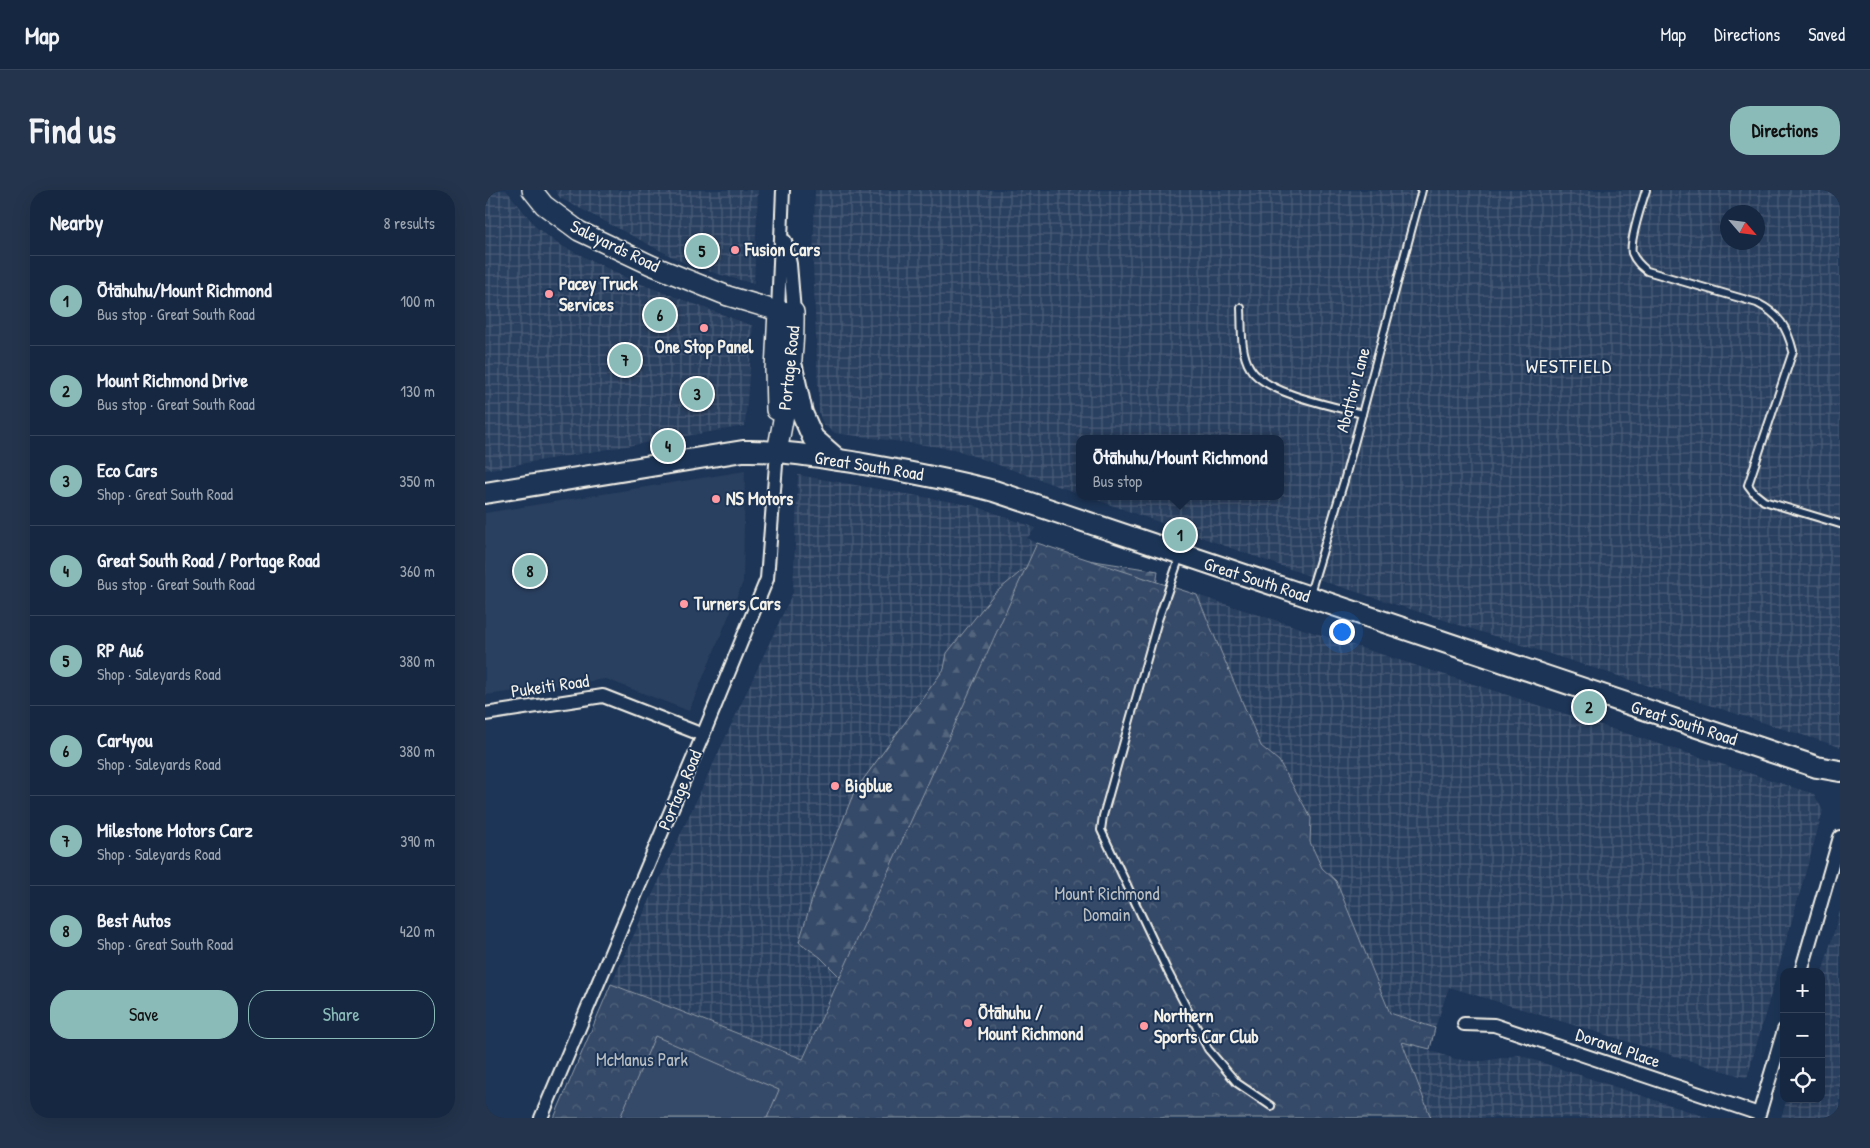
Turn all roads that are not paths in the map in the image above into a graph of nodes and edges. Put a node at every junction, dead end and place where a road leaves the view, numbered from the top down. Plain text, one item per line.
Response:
1 (532, 190) edge
2 (783, 190) edge
3 (1422, 190) edge
4 (1646, 190) edge
5 (741, 299) junction
6 (1241, 308) dead end
7 (786, 311) junction
8 (783, 369) junction
9 (1362, 414) junction
10 (777, 452) junction
11 (837, 460) junction
12 (485, 493) edge
13 (1840, 524) edge
14 (1180, 554) junction
15 (1309, 597) junction
16 (485, 714) edge
17 (703, 735) junction
18 (1840, 771) edge
19 (1840, 837) edge
20 (1802, 968) edge
21 (1464, 1024) dead end
22 (1780, 1043) edge
23 (1271, 1106) dead end
24 (1758, 1116) edge
25 (541, 1118) edge

1 - 5 main road, Saleyards Road
2 - 7 street, Portage Road
3 - 9 lane, Abattoir Lane
4 - 13 lane
5 - 7 main road, Saleyards Road
5 - 8 main road
6 - 9 lane
7 - 8 main road, Portage Road
8 - 10 main road, Portage Road
8 - 11 main road
9 - 15 lane, Abattoir Lane
10 - 11 main road, Great South Road
10 - 12 main road, Great South Road
10 - 17 street, Portage Road
11 - 14 main road, Great South Road
14 - 15 main road, Great South Road
14 - 23 lane
15 - 18 main road, Great South Road
16 - 17 street, Pukeiti Road
17 - 25 street, Portage Road
19 - 20 street
21 - 24 street, Doraval Place
22 - 24 street

